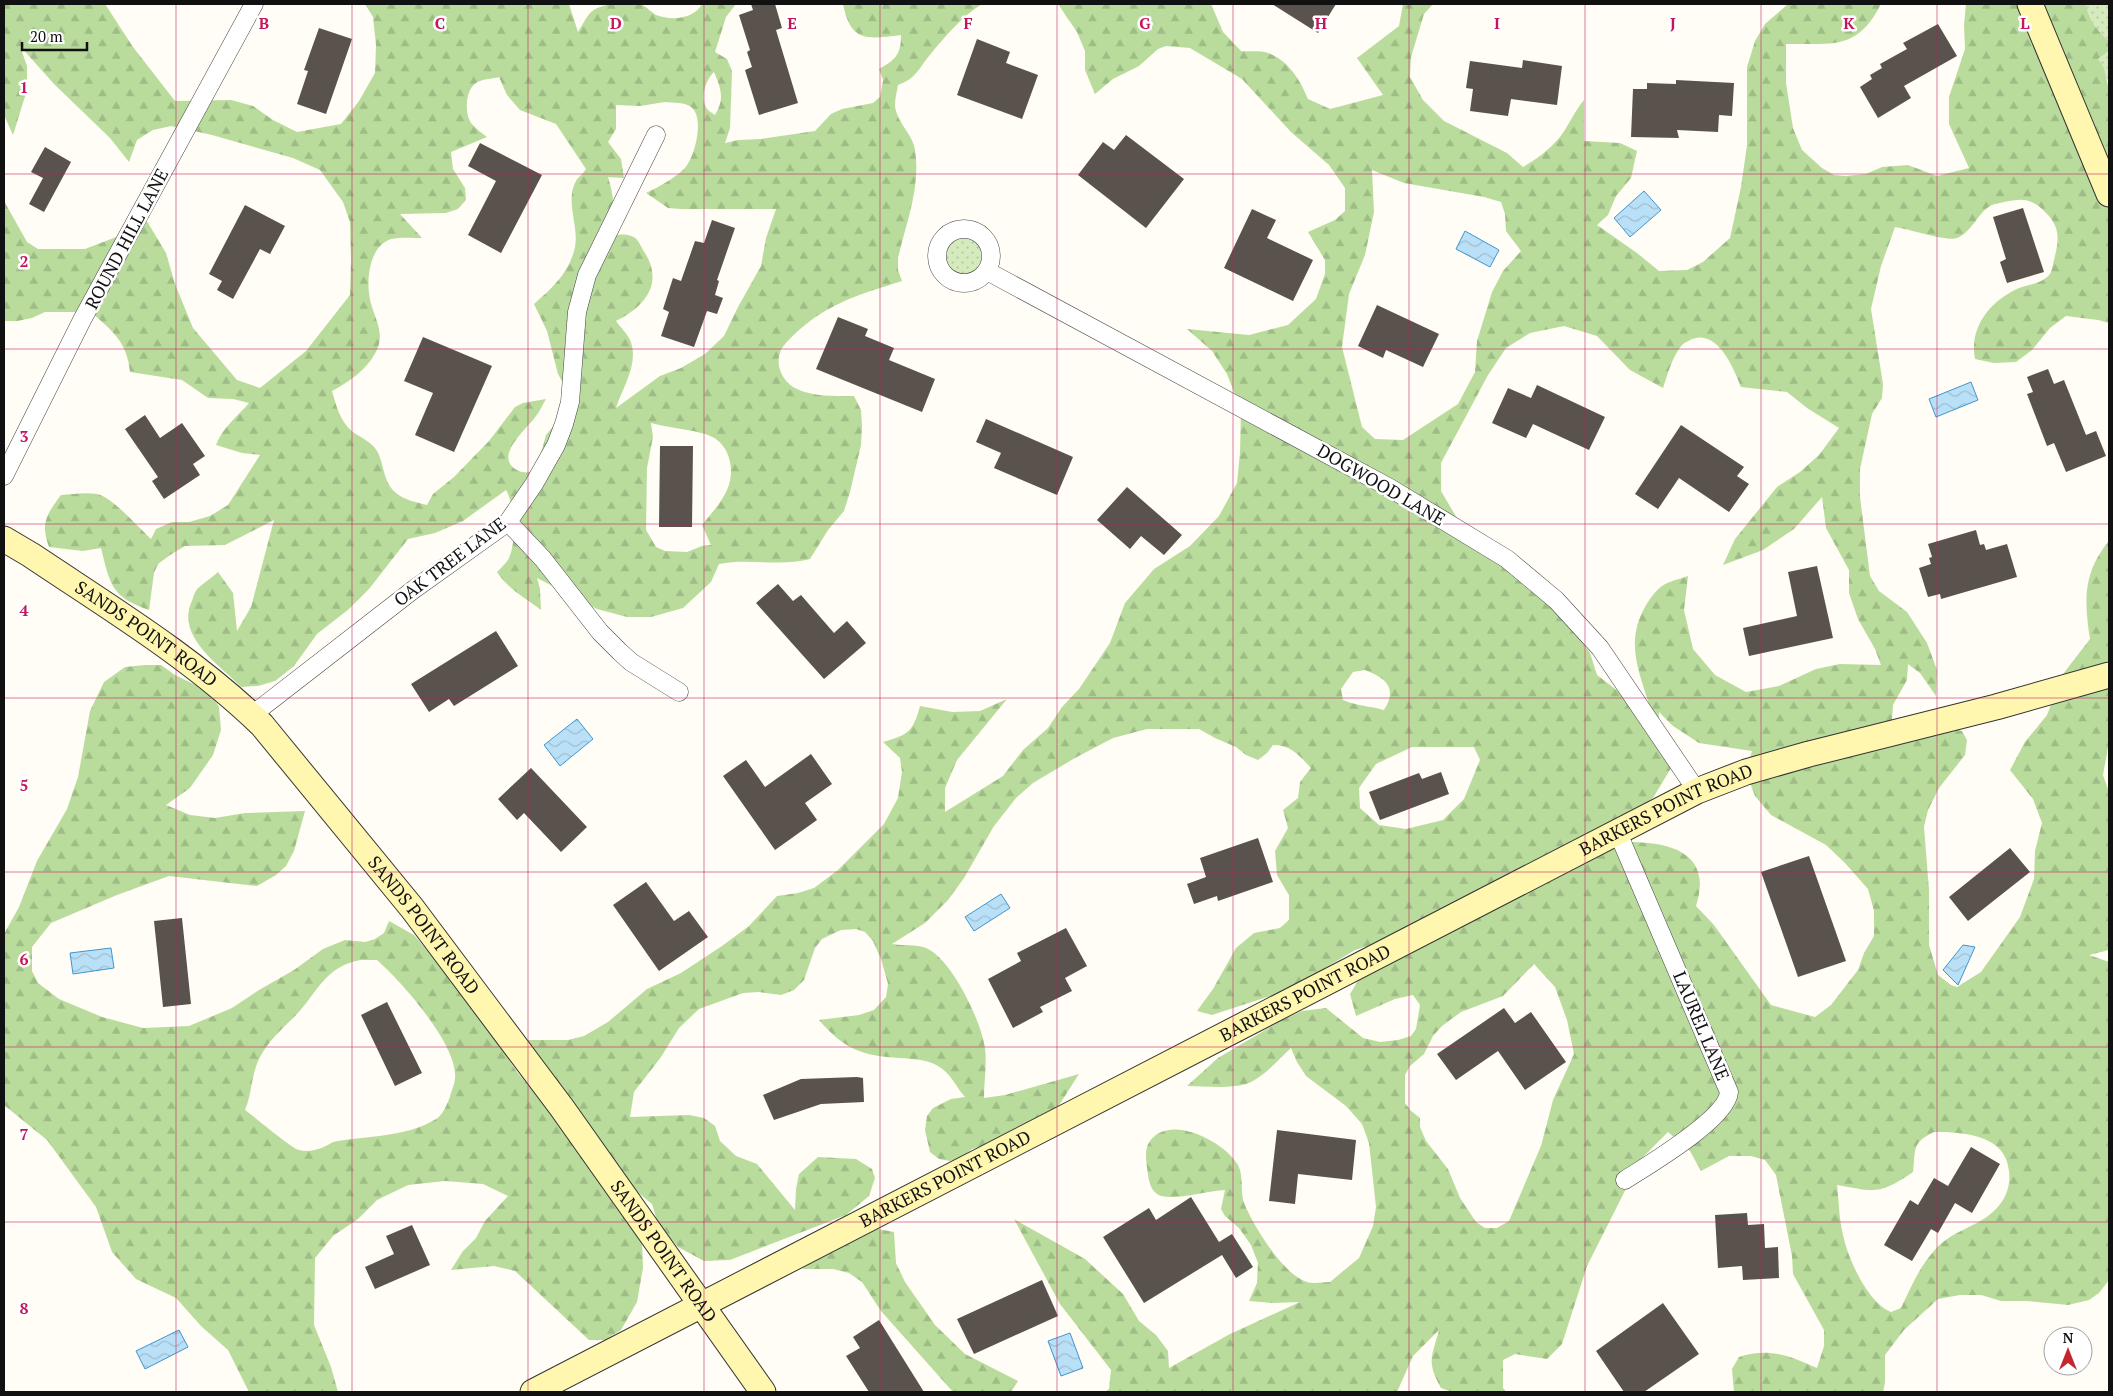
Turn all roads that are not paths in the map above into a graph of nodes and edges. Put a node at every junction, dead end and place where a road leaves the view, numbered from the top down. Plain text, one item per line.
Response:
1 (254, 4) edge
2 (2030, 4) edge
3 (656, 135) dead end
4 (2109, 194) edge
5 (986, 271) dead end
6 (4, 476) edge
7 (508, 522) junction
8 (4, 539) edge
9 (2109, 675) edge
10 (680, 692) dead end
11 (252, 715) junction
12 (1697, 791) junction
13 (1618, 833) junction
14 (1625, 1180) dead end
15 (702, 1306) junction
16 (533, 1392) edge
17 (763, 1392) edge

1 - 6 street, ROUND HILL LANE
2 - 4 street
3 - 7 street, OAK TREE LANE
5 - 12 street, DOGWOOD LANE
7 - 10 street
7 - 11 street, OAK TREE LANE
8 - 11 street, SANDS POINT ROAD
9 - 12 street, BARKERS POINT ROAD
11 - 15 street, SANDS POINT ROAD
12 - 13 street, BARKERS POINT ROAD
13 - 14 street, LAUREL LANE
13 - 15 street, BARKERS POINT ROAD
15 - 16 street, BARKERS POINT ROAD
15 - 17 street, SANDS POINT ROAD

